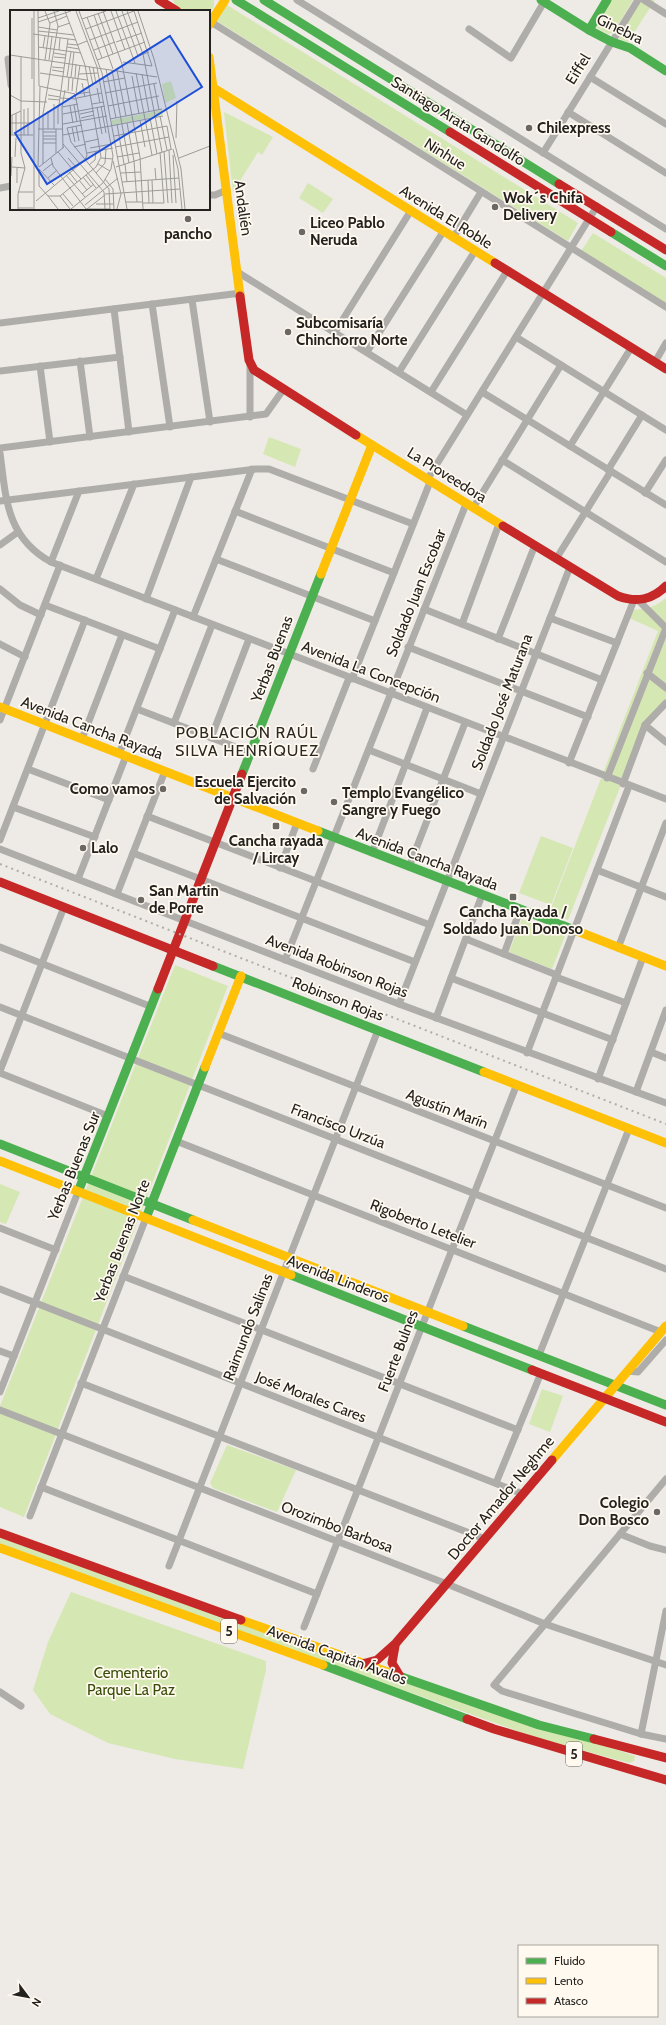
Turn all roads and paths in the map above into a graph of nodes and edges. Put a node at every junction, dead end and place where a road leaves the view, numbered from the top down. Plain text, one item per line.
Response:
1 (159, 0) edge
2 (225, 0) edge
3 (236, 0) edge
4 (264, 0) edge
5 (297, 0) edge
6 (607, 0) edge
7 (638, 0) edge
8 (644, 0) edge
9 (547, 2) edge
10 (172, 6) edge
11 (666, 14) edge
12 (210, 23) edge
13 (469, 30) dead end
14 (589, 30) junction
15 (612, 42) junction
16 (9, 58) edge
17 (0, 60) edge
18 (210, 67) edge
19 (666, 71) edge
20 (10, 72) edge
21 (590, 77) junction
22 (212, 87) junction
23 (568, 112) junction
24 (666, 124) edge
25 (543, 153) junction
26 (666, 173) edge
27 (10, 186) edge
28 (0, 188) edge
29 (227, 190) junction
30 (481, 192) junction
31 (210, 195) edge
32 (597, 206) junction
33 (410, 212) junction
34 (589, 219) junction
35 (665, 227) edge
36 (443, 232) junction
37 (453, 238) junction
38 (571, 248) junction
39 (666, 250) edge
40 (476, 251) junction
41 (666, 266) edge
42 (507, 271) junction
43 (239, 273) junction
44 (543, 292) junction
45 (241, 293) junction
46 (192, 300) junction
47 (152, 304) junction
48 (666, 307) edge
49 (114, 309) junction
50 (0, 323) edge
51 (335, 332) junction
52 (516, 337) junction
53 (666, 343) edge
54 (631, 348) junction
55 (367, 352) junction
56 (120, 357) junction
57 (80, 361) junction
58 (654, 362) junction
59 (250, 364) junction
60 (561, 365) junction
61 (40, 366) junction
62 (666, 369) edge
63 (0, 371) edge
64 (399, 372) junction
65 (283, 390) junction
66 (431, 392) junction
67 (482, 392) junction
68 (604, 392) junction
69 (467, 415) junction
70 (642, 415) junction
71 (250, 417) junction
72 (527, 420) junction
73 (210, 422) junction
74 (170, 427) junction
75 (666, 430) edge
76 (129, 432) junction
77 (90, 437) junction
78 (50, 442) junction
79 (372, 445) junction
80 (570, 446) junction
81 (0, 448) edge
82 (0, 453) edge
83 (502, 460) junction
84 (666, 460) edge
85 (254, 469) junction
86 (610, 471) junction
87 (191, 477) junction
88 (429, 481) junction
89 (134, 484) junction
90 (79, 491) junction
91 (645, 493) junction
92 (3, 500) edge
93 (350, 500) junction
94 (666, 505) edge
95 (469, 506) junction
96 (235, 511) junction
97 (585, 512) junction
98 (413, 524) junction
99 (499, 524) junction
100 (18, 532) junction
101 (0, 545) edge
102 (535, 545) junction
103 (330, 548) junction
104 (556, 558) junction
105 (216, 559) junction
106 (51, 562) junction
107 (666, 562) edge
108 (60, 565) junction
109 (570, 567) junction
110 (394, 573) junction
111 (96, 579) junction
112 (666, 586) edge
113 (0, 589) edge
114 (312, 596) junction
115 (146, 599) junction
116 (636, 600) junction
117 (45, 605) junction
118 (175, 610) junction
119 (424, 610) junction
120 (41, 615) junction
121 (193, 617) junction
122 (550, 618) junction
123 (85, 620) junction
124 (375, 620) junction
125 (212, 624) junction
126 (462, 624) junction
127 (666, 628) edge
128 (122, 635) junction
129 (249, 639) junction
130 (498, 639) junction
131 (617, 643) junction
132 (0, 644) edge
133 (408, 647) junction
134 (160, 649) junction
135 (289, 654) junction
136 (535, 654) junction
137 (25, 657) junction
138 (647, 673) junction
139 (351, 678) junction
140 (602, 680) junction
141 (666, 688) edge
142 (521, 691) junction
143 (390, 694) junction
144 (666, 703) edge
145 (2, 708) edge
146 (427, 708) junction
147 (137, 709) junction
148 (588, 717) junction
149 (0, 720) edge
150 (465, 723) junction
151 (45, 724) junction
152 (174, 724) junction
153 (645, 725) junction
154 (503, 737) junction
155 (212, 738) junction
156 (82, 739) junction
157 (666, 742) edge
158 (368, 750) junction
159 (251, 753) junction
160 (123, 755) junction
161 (569, 763) junction
162 (406, 764) junction
163 (28, 769) junction
164 (313, 769) dead end
165 (165, 771) junction
166 (607, 778) junction
167 (443, 779) junction
168 (626, 785) junction
169 (481, 794) junction
170 (233, 798) junction
171 (666, 799) edge
172 (109, 800) junction
173 (13, 807) junction
174 (147, 816) junction
175 (297, 823) junction
176 (666, 823) edge
177 (95, 837) junction
178 (334, 838) junction
179 (0, 840) edge
180 (216, 843) junction
181 (0, 849) edge
182 (372, 852) junction
183 (132, 853) junction
184 (409, 867) junction
185 (280, 868) junction
186 (597, 870) junction
187 (78, 879) junction
188 (202, 880) junction
189 (446, 881) junction
190 (0, 882) edge
191 (316, 882) junction
192 (641, 887) junction
193 (117, 894) junction
194 (482, 896) junction
195 (666, 897) edge
196 (64, 907) junction
197 (520, 910) junction
198 (302, 918) junction
199 (186, 921) junction
200 (430, 925) junction
201 (574, 931) junction
202 (466, 940) junction
203 (0, 947) edge
204 (618, 948) junction
205 (174, 950) junction
206 (504, 954) junction
207 (644, 958) junction
208 (285, 960) junction
209 (415, 962) junction
210 (42, 964) junction
211 (666, 966) edge
212 (240, 976) junction
213 (557, 976) junction
214 (451, 978) junction
215 (626, 1003) junction
216 (399, 1004) junction
217 (0, 1007) edge
218 (152, 1007) junction
219 (543, 1013) junction
220 (665, 1014) edge
221 (22, 1016) junction
222 (436, 1018) junction
223 (378, 1030) junction
224 (218, 1033) junction
225 (613, 1040) junction
226 (651, 1052) junction
227 (528, 1053) junction
228 (131, 1058) junction
229 (666, 1058) edge
230 (0, 1072) edge
231 (598, 1079) junction
232 (516, 1084) junction
233 (198, 1085) junction
234 (356, 1087) junction
235 (636, 1092) junction
236 (666, 1103) edge
237 (108, 1116) junction
238 (629, 1129) junction
239 (336, 1139) junction
240 (176, 1141) junction
241 (494, 1141) junction
242 (666, 1143) edge
243 (0, 1144) edge
244 (0, 1161) edge
245 (84, 1177) junction
246 (607, 1185) junction
247 (78, 1192) junction
248 (474, 1193) junction
249 (314, 1195) junction
250 (151, 1204) junction
251 (666, 1208) edge
252 (146, 1218) junction
253 (0, 1228) edge
254 (586, 1237) junction
255 (56, 1250) junction
256 (452, 1250) junction
257 (289, 1258) junction
258 (666, 1269) edge
259 (283, 1272) junction
260 (123, 1276) junction
261 (0, 1289) edge
262 (564, 1294) junction
263 (35, 1302) junction
264 (428, 1312) junction
265 (422, 1327) junction
266 (102, 1329) junction
267 (261, 1330) junction
268 (664, 1337) edge
269 (0, 1351) edge
270 (539, 1355) junction
271 (14, 1356) junction
272 (541, 1373) junction
273 (81, 1383) junction
274 (240, 1383) junction
275 (399, 1383) junction
276 (615, 1386) junction
277 (0, 1392) edge
278 (604, 1399) junction
279 (666, 1405) edge
280 (0, 1410) edge
281 (666, 1422) edge
282 (518, 1430) junction
283 (61, 1434) junction
284 (220, 1436) junction
285 (378, 1437) junction
286 (666, 1479) edge
287 (496, 1483) junction
288 (41, 1487) junction
289 (199, 1488) junction
290 (358, 1490) junction
291 (523, 1494) junction
292 (30, 1516) dead end
293 (0, 1533) edge
294 (620, 1534) junction
295 (485, 1539) junction
296 (178, 1541) junction
297 (337, 1541) junction
298 (0, 1548) edge
299 (666, 1550) edge
300 (168, 1566) dead end
301 (447, 1584) junction
302 (317, 1594) junction
303 (666, 1611) edge
304 (545, 1624) junction
305 (304, 1627) dead end
306 (396, 1644) junction
307 (655, 1663) junction
308 (362, 1664) junction
309 (666, 1665) edge
310 (401, 1678) junction
311 (0, 1692) edge
312 (21, 1706) dead end
313 (641, 1734) junction
314 (666, 1740) edge
315 (634, 1750) junction
316 (664, 1758) edge
317 (631, 1770) junction
318 (662, 1779) edge

1 - 10 main road
2 - 12 main road
3 - 34 main road, Santiago Arata Gandolfo
4 - 32 main road, Santiago Arata Gandolfo
5 - 25 street, Santiago Arata Gandolfo
6 - 14 main road
7 - 15 street, Eiffel
8 - 11 street
9 - 13 street
9 - 14 main road, Ginebra
12 - 30 street, Ninhue
14 - 15 main road, Ginebra
15 - 19 main road, Ginebra
15 - 21 street, Eiffel
16 - 17 street
16 - 20 street
18 - 22 main road, Andalién
21 - 23 street, Eiffel
21 - 24 street
22 - 29 main road, Andalién
22 - 33 main road, Avenida El Roble
23 - 25 street, Eiffel
23 - 26 street
25 - 35 street, Santiago Arata Gandolfo
27 - 28 street
29 - 31 street
29 - 43 main road, Andalién
30 - 37 street
30 - 38 street, Ninhue
32 - 34 street
32 - 39 main road, Santiago Arata Gandolfo
33 - 36 main road, Avenida El Roble
33 - 51 street
34 - 38 street
34 - 41 main road, Santiago Arata Gandolfo
36 - 37 main road, Avenida El Roble
36 - 55 street
37 - 40 main road, Avenida El Roble
38 - 44 street
38 - 48 street, Ninhue
40 - 42 main road, Avenida El Roble
40 - 64 street
42 - 44 main road, Avenida El Roble
42 - 66 street
43 - 45 main road, Andalién
43 - 51 street
44 - 52 street
44 - 54 main road, Avenida El Roble
45 - 46 street
45 - 59 main road, Andalién
46 - 47 street
46 - 73 street
47 - 49 street
47 - 74 street
49 - 50 street
49 - 56 street
51 - 55 street
52 - 60 street
52 - 67 street
53 - 58 street
54 - 58 main road, Avenida El Roble
54 - 68 street
55 - 64 street
56 - 57 street
56 - 76 street
57 - 61 street
57 - 77 street
58 - 62 main road, Avenida El Roble
59 - 65 main road, La Proveedora
59 - 71 street
60 - 68 street
60 - 72 street, Soldado Juan Escobar
61 - 63 street
61 - 78 street
64 - 66 street
65 - 71 street
65 - 79 main road, La Proveedora
66 - 69 street
67 - 69 street
67 - 72 street
68 - 70 street
68 - 80 street
69 - 88 street
70 - 75 street
70 - 86 street
71 - 73 street
72 - 80 street
72 - 83 street, Soldado Juan Escobar
73 - 74 street
74 - 76 street
76 - 77 street
77 - 78 street
78 - 81 street
79 - 88 main road, La Proveedora
79 - 93 main road, Yerbas Buenas
80 - 86 street
82 - 92 street, Avenida La Concepción
83 - 95 street, Soldado Juan Escobar
83 - 97 street
84 - 91 street
85 - 87 street
85 - 93 street
85 - 96 street
86 - 91 street
86 - 97 street
87 - 89 street
87 - 115 street
88 - 95 main road, La Proveedora
88 - 98 street
89 - 90 street
89 - 111 street
90 - 92 street
90 - 106 street
91 - 94 street
92 - 100 street, Avenida La Concepción
93 - 98 street
93 - 103 main road, Yerbas Buenas
95 - 99 main road, La Proveedora
95 - 119 street, Soldado Juan Escobar
96 - 103 street
96 - 105 street
97 - 104 street
97 - 107 street
98 - 110 street
99 - 102 main road, La Proveedora
99 - 126 street
100 - 101 street
100 - 106 street, Avenida La Concepción
102 - 104 main road, La Proveedora
102 - 130 street
103 - 110 street
103 - 114 main road, Yerbas Buenas
104 - 109 main road, La Proveedora
105 - 114 street
105 - 121 street
106 - 108 street, Avenida La Concepción
108 - 111 street, Avenida La Concepción
108 - 117 street
109 - 116 main road, La Proveedora
109 - 122 street, Soldado José Maturana
110 - 124 street
111 - 115 street, Avenida La Concepción
112 - 116 main road
113 - 120 street
114 - 124 street
114 - 135 main road, Yerbas Buenas
115 - 118 street, Avenida La Concepción
116 - 127 street
116 - 131 street
117 - 120 street
117 - 123 street
118 - 121 street, Avenida La Concepción
118 - 134 street
119 - 126 street
119 - 133 street, Soldado Juan Escobar
120 - 137 street
121 - 125 street, Avenida La Concepción
122 - 131 street
122 - 136 street, Soldado José Maturana
123 - 128 street
123 - 151 street
124 - 139 street
125 - 129 street, Avenida La Concepción
125 - 152 street
126 - 130 street
127 - 138 street
128 - 134 street
128 - 156 street
129 - 135 street, Avenida La Concepción
129 - 155 street
130 - 136 street
131 - 140 street
132 - 137 street
133 - 142 street
133 - 143 street, Soldado Juan Escobar
134 - 147 street
135 - 139 street, Avenida La Concepción
135 - 159 main road, Yerbas Buenas
136 - 140 street
136 - 142 street, Soldado José Maturana
137 - 145 street
138 - 141 street
138 - 166 street
139 - 143 street, Avenida La Concepción
139 - 164 street
140 - 148 street
142 - 148 street
142 - 154 street, Soldado José Maturana
143 - 146 street, Avenida La Concepción
143 - 158 street, Soldado Juan Escobar
144 - 153 street
145 - 149 street
145 - 151 main road, Avenida Cancha Rayada
146 - 150 street, Avenida La Concepción
146 - 162 street
147 - 152 street
147 - 160 street
148 - 161 street
150 - 154 street, Avenida La Concepción
150 - 167 street
151 - 156 main road, Avenida Cancha Rayada
151 - 163 street
152 - 155 street
153 - 157 street
153 - 168 street
154 - 161 street, Avenida La Concepción
154 - 169 street, Soldado José Maturana
155 - 159 street
156 - 160 main road, Avenida Cancha Rayada
158 - 162 street
158 - 178 street, Soldado Juan Escobar
159 - 170 main road, Yerbas Buenas
160 - 165 main road, Avenida Cancha Rayada
160 - 172 street
161 - 166 street, Avenida La Concepción
162 - 167 street
162 - 182 street
163 - 172 street
163 - 173 street
165 - 170 main road, Avenida Cancha Rayada
165 - 174 street
166 - 168 street, Avenida La Concepción
167 - 169 street
167 - 184 street
168 - 171 street, Avenida La Concepción
168 - 186 street
169 - 189 street, Soldado José Maturana
170 - 175 main road, Avenida Cancha Rayada
170 - 180 main road, Yerbas Buenas
172 - 177 street
173 - 177 street
173 - 179 street
174 - 180 street
174 - 183 street
175 - 178 main road, Avenida Cancha Rayada
175 - 185 street
176 - 192 street
177 - 187 street
178 - 182 main road, Avenida Cancha Rayada
178 - 191 street, Soldado Juan Escobar
180 - 185 street
180 - 188 main road, Yerbas Buenas
181 - 187 street, Avenida Robinson Rojas
182 - 184 main road, Avenida Cancha Rayada
183 - 188 street
183 - 193 street
184 - 189 main road, Avenida Cancha Rayada
185 - 191 street
186 - 192 street
186 - 201 street
187 - 193 street, Avenida Robinson Rojas
188 - 198 street
188 - 199 main road, Yerbas Buenas
189 - 194 main road, Avenida Cancha Rayada
189 - 200 street, Soldado José Maturana
190 - 196 main road, Robinson Rojas
191 - 198 street, Soldado Juan Escobar
191 - 200 street
192 - 195 street
192 - 204 street
193 - 199 street, Avenida Robinson Rojas
194 - 197 main road, Avenida Cancha Rayada
194 - 202 street
196 - 205 main road, Robinson Rojas
196 - 210 street
197 - 201 main road, Avenida Cancha Rayada
197 - 206 street
198 - 208 street, Soldado Juan Escobar
198 - 209 street
199 - 205 main road, Yerbas Buenas
199 - 208 street, Avenida Robinson Rojas
200 - 209 street, Soldado José Maturana
201 - 204 main road, Avenida Cancha Rayada
201 - 213 street
202 - 206 street
202 - 214 street
203 - 210 street
204 - 207 main road, Avenida Cancha Rayada
205 - 212 main road, Robinson Rojas
205 - 218 main road, Yerbas Buenas Sur
206 - 213 street
207 - 211 main road, Avenida Cancha Rayada
207 - 215 street
208 - 216 street, Avenida Robinson Rojas
209 - 216 street, Soldado José Maturana
210 - 218 street
210 - 221 street
212 - 223 main road, Robinson Rojas
212 - 224 main road, Yerbas Buenas Norte
213 - 215 street
213 - 219 street
214 - 219 street
214 - 222 street
215 - 225 street
216 - 222 street, Avenida Robinson Rojas
217 - 221 street, Francisco Urzúa
218 - 228 main road, Yerbas Buenas Sur
219 - 225 street
219 - 227 street
220 - 226 street
221 - 228 street, Francisco Urzúa
221 - 230 street
222 - 227 street, Avenida Robinson Rojas
223 - 232 main road, Robinson Rojas
223 - 234 street, Raimundo Salinas
224 - 233 main road, Yerbas Buenas Norte
224 - 234 street, Agustín Marín
225 - 231 street
226 - 229 street
226 - 235 street
227 - 231 street, Avenida Robinson Rojas
228 - 233 street, Francisco Urzúa
228 - 237 main road, Yerbas Buenas Sur
230 - 237 street
231 - 235 street, Avenida Robinson Rojas
232 - 238 main road, Robinson Rojas
232 - 241 street, Fuerte Bulnes
233 - 239 street, Francisco Urzúa
233 - 240 main road, Yerbas Buenas Norte
234 - 239 street, Raimundo Salinas
234 - 241 street, Agustín Marín
235 - 236 street, Avenida Robinson Rojas
237 - 245 main road, Yerbas Buenas Sur
238 - 242 main road, Robinson Rojas
238 - 246 street
239 - 248 street, Francisco Urzúa
239 - 249 street, Raimundo Salinas
240 - 249 street, Rigoberto Letelier
240 - 250 main road, Yerbas Buenas Norte
241 - 246 street, Agustín Marín
241 - 248 street, Fuerte Bulnes
243 - 245 main road, Avenida Linderos
244 - 247 main road, Avenida Linderos
245 - 247 main road, Yerbas Buenas Sur
245 - 250 main road, Avenida Linderos
246 - 251 street, Agustín Marín
246 - 254 street
247 - 252 main road, Avenida Linderos
247 - 255 street, Yerbas Buenas Sur
248 - 254 street, Francisco Urzúa
248 - 256 street, Fuerte Bulnes
249 - 256 street, Rigoberto Letelier
249 - 257 street, Raimundo Salinas
250 - 252 main road, Yerbas Buenas Norte
250 - 257 main road, Avenida Linderos
252 - 259 main road, Avenida Linderos
252 - 260 street, Yerbas Buenas Norte
253 - 255 street
254 - 258 street, Francisco Urzúa
254 - 262 street
255 - 263 street, Yerbas Buenas Sur
256 - 262 street, Rigoberto Letelier
256 - 264 street, Fuerte Bulnes
257 - 259 street, Raimundo Salinas
257 - 264 main road, Avenida Linderos
259 - 265 main road, Avenida Linderos
259 - 267 street, Raimundo Salinas
260 - 266 street, Yerbas Buenas Norte
260 - 267 street
261 - 263 street, José Morales Cares
262 - 268 street, Rigoberto Letelier
262 - 270 street
263 - 266 street, José Morales Cares
263 - 271 street, Yerbas Buenas Sur
264 - 265 street, Fuerte Bulnes
264 - 270 main road, Avenida Linderos
265 - 272 main road, Avenida Linderos
265 - 275 street, Fuerte Bulnes
266 - 273 street, Yerbas Buenas Norte
266 - 274 street, José Morales Cares
267 - 274 street, Raimundo Salinas
267 - 275 street
268 - 276 main road, Doctor Amador Neghme
269 - 271 street
270 - 276 main road, Avenida Linderos
271 - 277 street, Yerbas Buenas Sur
272 - 278 main road, Avenida Linderos
272 - 282 street
273 - 283 street, Yerbas Buenas Norte
273 - 284 street
274 - 284 street, Raimundo Salinas
274 - 285 street, José Morales Cares
275 - 282 street
275 - 285 street, Fuerte Bulnes
276 - 278 main road, Doctor Amador Neghme
276 - 279 main road, Avenida Linderos
278 - 281 main road, Avenida Linderos
278 - 291 main road, Doctor Amador Neghme
280 - 283 street, Orozimbo Barbosa
282 - 287 street
283 - 288 street, Yerbas Buenas Norte
283 - 289 street, Orozimbo Barbosa
284 - 289 street, Raimundo Salinas
284 - 290 street
285 - 287 street, José Morales Cares
285 - 290 street, Fuerte Bulnes
286 - 294 street
287 - 291 street, José Morales Cares
288 - 292 street, Yerbas Buenas Norte
288 - 296 street
289 - 296 street, Raimundo Salinas
289 - 297 street, Orozimbo Barbosa
290 - 295 street
290 - 297 street, Fuerte Bulnes
291 - 295 main road, Doctor Amador Neghme
293 - 308 main road, Avenida Capitán Ávalos / 5
294 - 299 street
294 - 304 street
295 - 301 main road, Doctor Amador Neghme
296 - 300 street, Raimundo Salinas
296 - 302 street
297 - 301 street, Orozimbo Barbosa
297 - 302 street, Fuerte Bulnes
298 - 317 main road, Avenida Capitán Ávalos / 5
301 - 304 street, Orozimbo Barbosa
301 - 306 main road, Doctor Amador Neghme
302 - 305 street, Fuerte Bulnes
303 - 307 street
304 - 307 street, Orozimbo Barbosa
304 - 313 street
306 - 308 main road, Doctor Amador Neghme
306 - 310 main road, Doctor Amador Neghme
307 - 309 street, Orozimbo Barbosa
307 - 313 street
308 - 310 main road, Avenida Capitán Ávalos / 5
310 - 315 main road, Avenida Capitán Ávalos / 5
311 - 312 street
313 - 314 street
315 - 316 main road, Avenida Capitán Ávalos / 5
315 - 317 main road
316 - 318 main road
317 - 318 main road, Avenida Capitán Ávalos / 5

